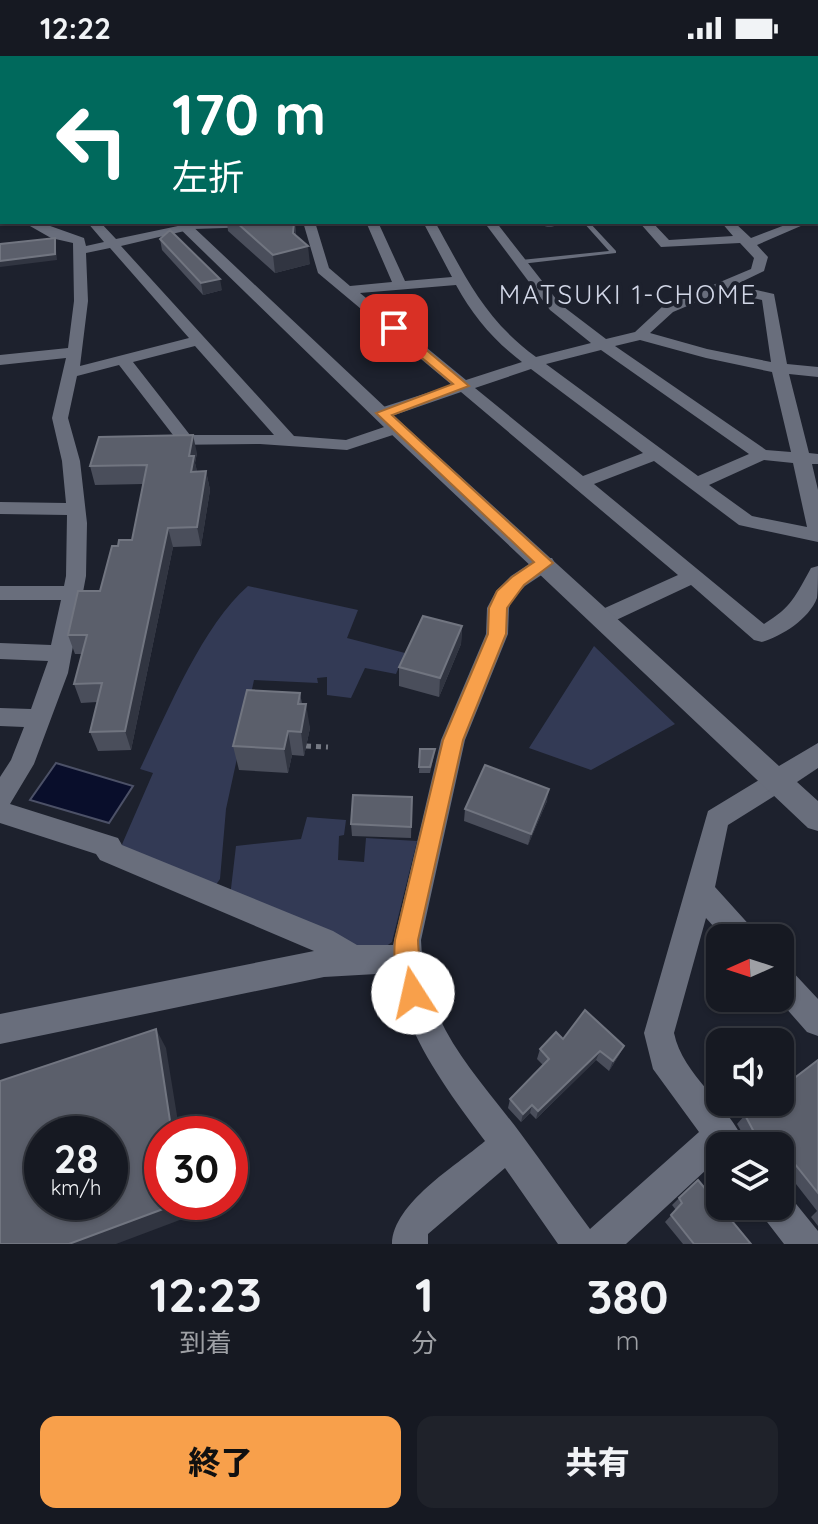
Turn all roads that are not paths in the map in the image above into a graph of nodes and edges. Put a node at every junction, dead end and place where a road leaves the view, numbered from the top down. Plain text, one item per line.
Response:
1 (33, 224) edge
2 (95, 224) edge
3 (214, 224) edge
4 (310, 224) edge
5 (373, 224) edge
6 (430, 224) edge
7 (492, 224) edge
8 (588, 224) edge
9 (647, 224) edge
10 (729, 224) edge
11 (798, 224) edge
12 (184, 225) edge
13 (748, 241) junction
14 (113, 244) junction
15 (79, 251) junction
16 (521, 262) junction
17 (461, 280) junction
18 (400, 284) junction
19 (723, 287) junction
20 (348, 290) junction
21 (640, 335) junction
22 (199, 340) junction
23 (602, 345) junction
24 (76, 352) junction
25 (0, 360) edge
26 (123, 360) junction
27 (533, 363) junction
28 (780, 369) junction
29 (818, 372) edge
30 (72, 373) junction
31 (463, 386) junction
32 (383, 413) junction
33 (396, 428) junction
34 (184, 438) junction
35 (141, 442) edge
36 (290, 442) junction
37 (656, 454) junction
38 (762, 455) junction
39 (810, 458) edge
40 (581, 483) junction
41 (698, 483) junction
42 (0, 508) edge
43 (75, 509) junction
44 (818, 536) edge
45 (545, 563) junction
46 (818, 573) edge
47 (693, 576) junction
48 (0, 593) edge
49 (73, 593) junction
50 (604, 617) junction
51 (0, 651) edge
52 (61, 654) junction
53 (0, 717) edge
54 (41, 719) junction
55 (818, 754) edge
56 (778, 781) junction
57 (0, 798) edge
58 (0, 812) edge
59 (818, 819) edge
60 (700, 891) junction
61 (730, 924) edge
62 (354, 959) junction
63 (405, 959) junction
64 (794, 994) edge
65 (818, 1021) edge
66 (0, 1029) edge
67 (719, 1132) edge
68 (508, 1144) junction
69 (706, 1156) edge
70 (787, 1220) edge
71 (410, 1244) edge
72 (579, 1244) edge
73 (600, 1244) edge
74 (806, 1244) edge

1 - 15 street
2 - 14 street
3 - 12 street
4 - 20 street
5 - 18 street
6 - 17 street
7 - 16 street
8 - 16 lane
9 - 13 street
10 - 13 street
11 - 13 street
12 - 14 street
12 - 32 street
13 - 19 street
14 - 15 street
14 - 22 street
15 - 24 street
16 - 23 street
17 - 18 street
17 - 27 street
18 - 20 street
19 - 21 street
19 - 28 street
20 - 31 street
21 - 23 street
21 - 28 street
22 - 26 street
22 - 36 street
23 - 27 street
23 - 38 street
24 - 25 street
24 - 30 street
26 - 30 street
26 - 34 street
27 - 31 street
27 - 37 street
28 - 29 street
28 - 39 street
30 - 43 street
31 - 32 street
31 - 40 street
32 - 33 street
33 - 36 street
33 - 45 street
34 - 35 street
34 - 36 street
37 - 40 street
37 - 41 street
38 - 39 street
38 - 41 street
39 - 44 street
40 - 47 street
41 - 44 street
42 - 43 street
43 - 49 street
45 - 50 street
45 - 63 street
46 - 47 street
47 - 50 street
48 - 49 street
49 - 52 street
50 - 56 street
51 - 52 street
52 - 54 street
53 - 54 street
54 - 57 street
55 - 56 street
56 - 59 street
56 - 60 street
58 - 62 street
60 - 61 street
60 - 67 street
62 - 63 street
62 - 66 street
63 - 68 street
64 - 65 street
68 - 71 street
68 - 72 street
69 - 73 street
70 - 74 street

